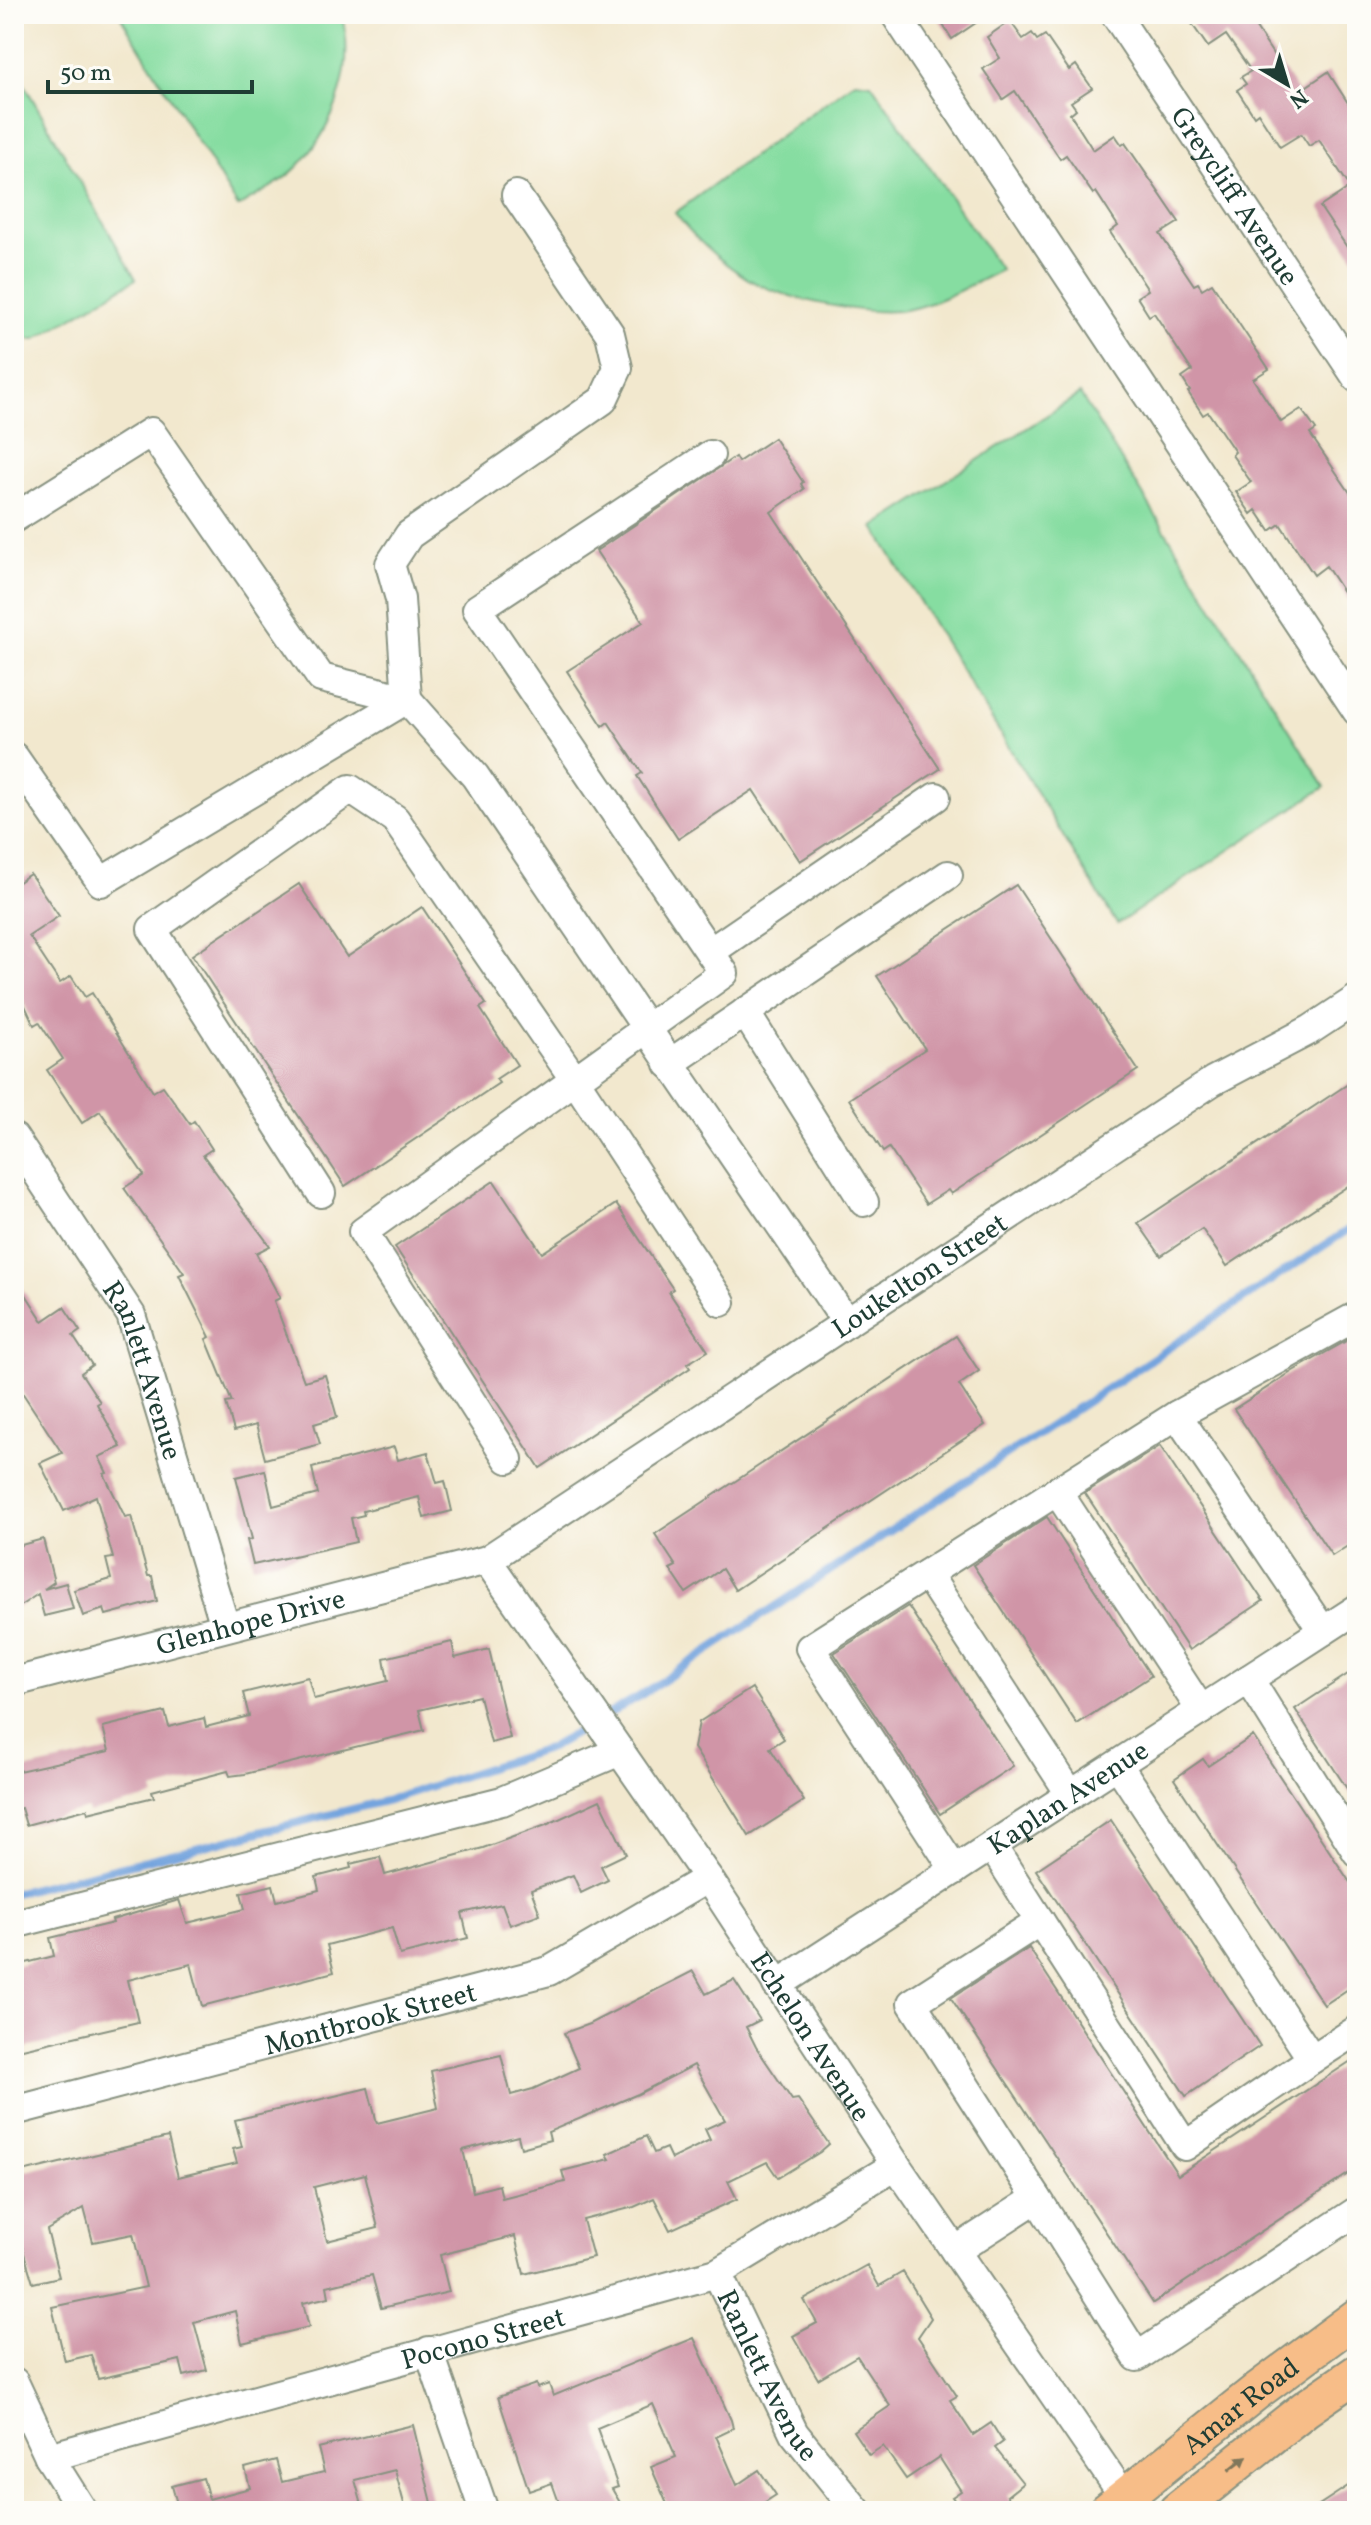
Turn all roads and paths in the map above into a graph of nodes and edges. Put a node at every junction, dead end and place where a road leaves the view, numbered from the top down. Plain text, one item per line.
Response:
1 (895, 14) edge
2 (1115, 14) edge
3 (516, 195) dead end
4 (1357, 378) edge
5 (710, 455) dead end
6 (14, 518) edge
7 (407, 699) junction
8 (1357, 711) edge
9 (14, 757) edge
10 (936, 797) dead end
11 (948, 875) dead end
12 (710, 952) junction
13 (1357, 999) edge
14 (745, 1012) junction
15 (646, 1030) junction
16 (669, 1064) junction
17 (575, 1080) junction
18 (14, 1138) edge
19 (321, 1193) dead end
20 (864, 1202) dead end
21 (721, 1302) dead end
22 (1357, 1316) edge
23 (847, 1323) junction
24 (1177, 1415) junction
25 (508, 1459) dead end
26 (1057, 1491) junction
27 (487, 1560) junction
28 (927, 1574) junction
29 (1357, 1609) edge
30 (225, 1626) junction
31 (1323, 1631) junction
32 (1249, 1679) junction
33 (14, 1682) edge
34 (1201, 1710) junction
35 (613, 1742) junction
36 (1118, 1765) junction
37 (1071, 1795) junction
38 (992, 1846) junction
39 (1357, 1852) edge
40 (955, 1870) junction
41 (708, 1878) junction
42 (1040, 1921) junction
43 (14, 1924) edge
44 (777, 1985) junction
45 (1357, 2030) edge
46 (1312, 2059) junction
47 (14, 2111) edge
48 (896, 2165) junction
49 (1037, 2198) junction
50 (1357, 2211) edge
51 (955, 2251) junction
52 (717, 2273) junction
53 (1357, 2317) edge
54 (429, 2351) junction
55 (1357, 2373) edge
56 (14, 2382) edge
57 (49, 2457) junction
58 (1122, 2506) edge
59 (83, 2511) edge
60 (484, 2511) edge
61 (857, 2511) edge
62 (1177, 2511) edge

1 - 8 street
2 - 4 street, Greycliff Avenue
3 - 7 street
5 - 12 street
6 - 7 street
7 - 9 street
7 - 15 street
10 - 12 street
11 - 14 street
12 - 15 street
13 - 23 street, Loukelton Street
14 - 16 street
14 - 20 street
15 - 16 street
15 - 17 street
16 - 23 street
17 - 19 street
17 - 21 street
17 - 25 street
18 - 30 street, Ranlett Avenue
22 - 24 street
23 - 27 street, Loukelton Street
24 - 26 street
24 - 31 street
26 - 28 street
26 - 34 street
27 - 30 street, Glenhope Drive
27 - 35 street, Echelon Avenue
28 - 37 street
28 - 40 street
29 - 31 street, Kaplan Avenue
30 - 33 street, Glenhope Drive
31 - 32 street, Kaplan Avenue
32 - 34 street, Kaplan Avenue
32 - 39 street
34 - 36 street, Kaplan Avenue
35 - 41 street, Echelon Avenue
35 - 43 street
36 - 37 street, Kaplan Avenue
36 - 46 street
37 - 38 street, Kaplan Avenue
38 - 40 street, Kaplan Avenue
38 - 42 street
40 - 44 street, Kaplan Avenue
41 - 44 street, Echelon Avenue
41 - 47 street, Montbrook Street
42 - 46 street
42 - 49 street
44 - 48 street, Echelon Avenue
45 - 46 street
48 - 51 street, Echelon Avenue
48 - 52 street, Pocono Street
49 - 50 street
49 - 51 street
51 - 58 street, Echelon Avenue
52 - 54 street, Pocono Street
52 - 61 street, Ranlett Avenue
53 - 58 main road, Amar Road
54 - 57 street, Pocono Street
54 - 60 street
62 -> 55 main road, Amar Road
56 - 57 street
57 - 59 street

